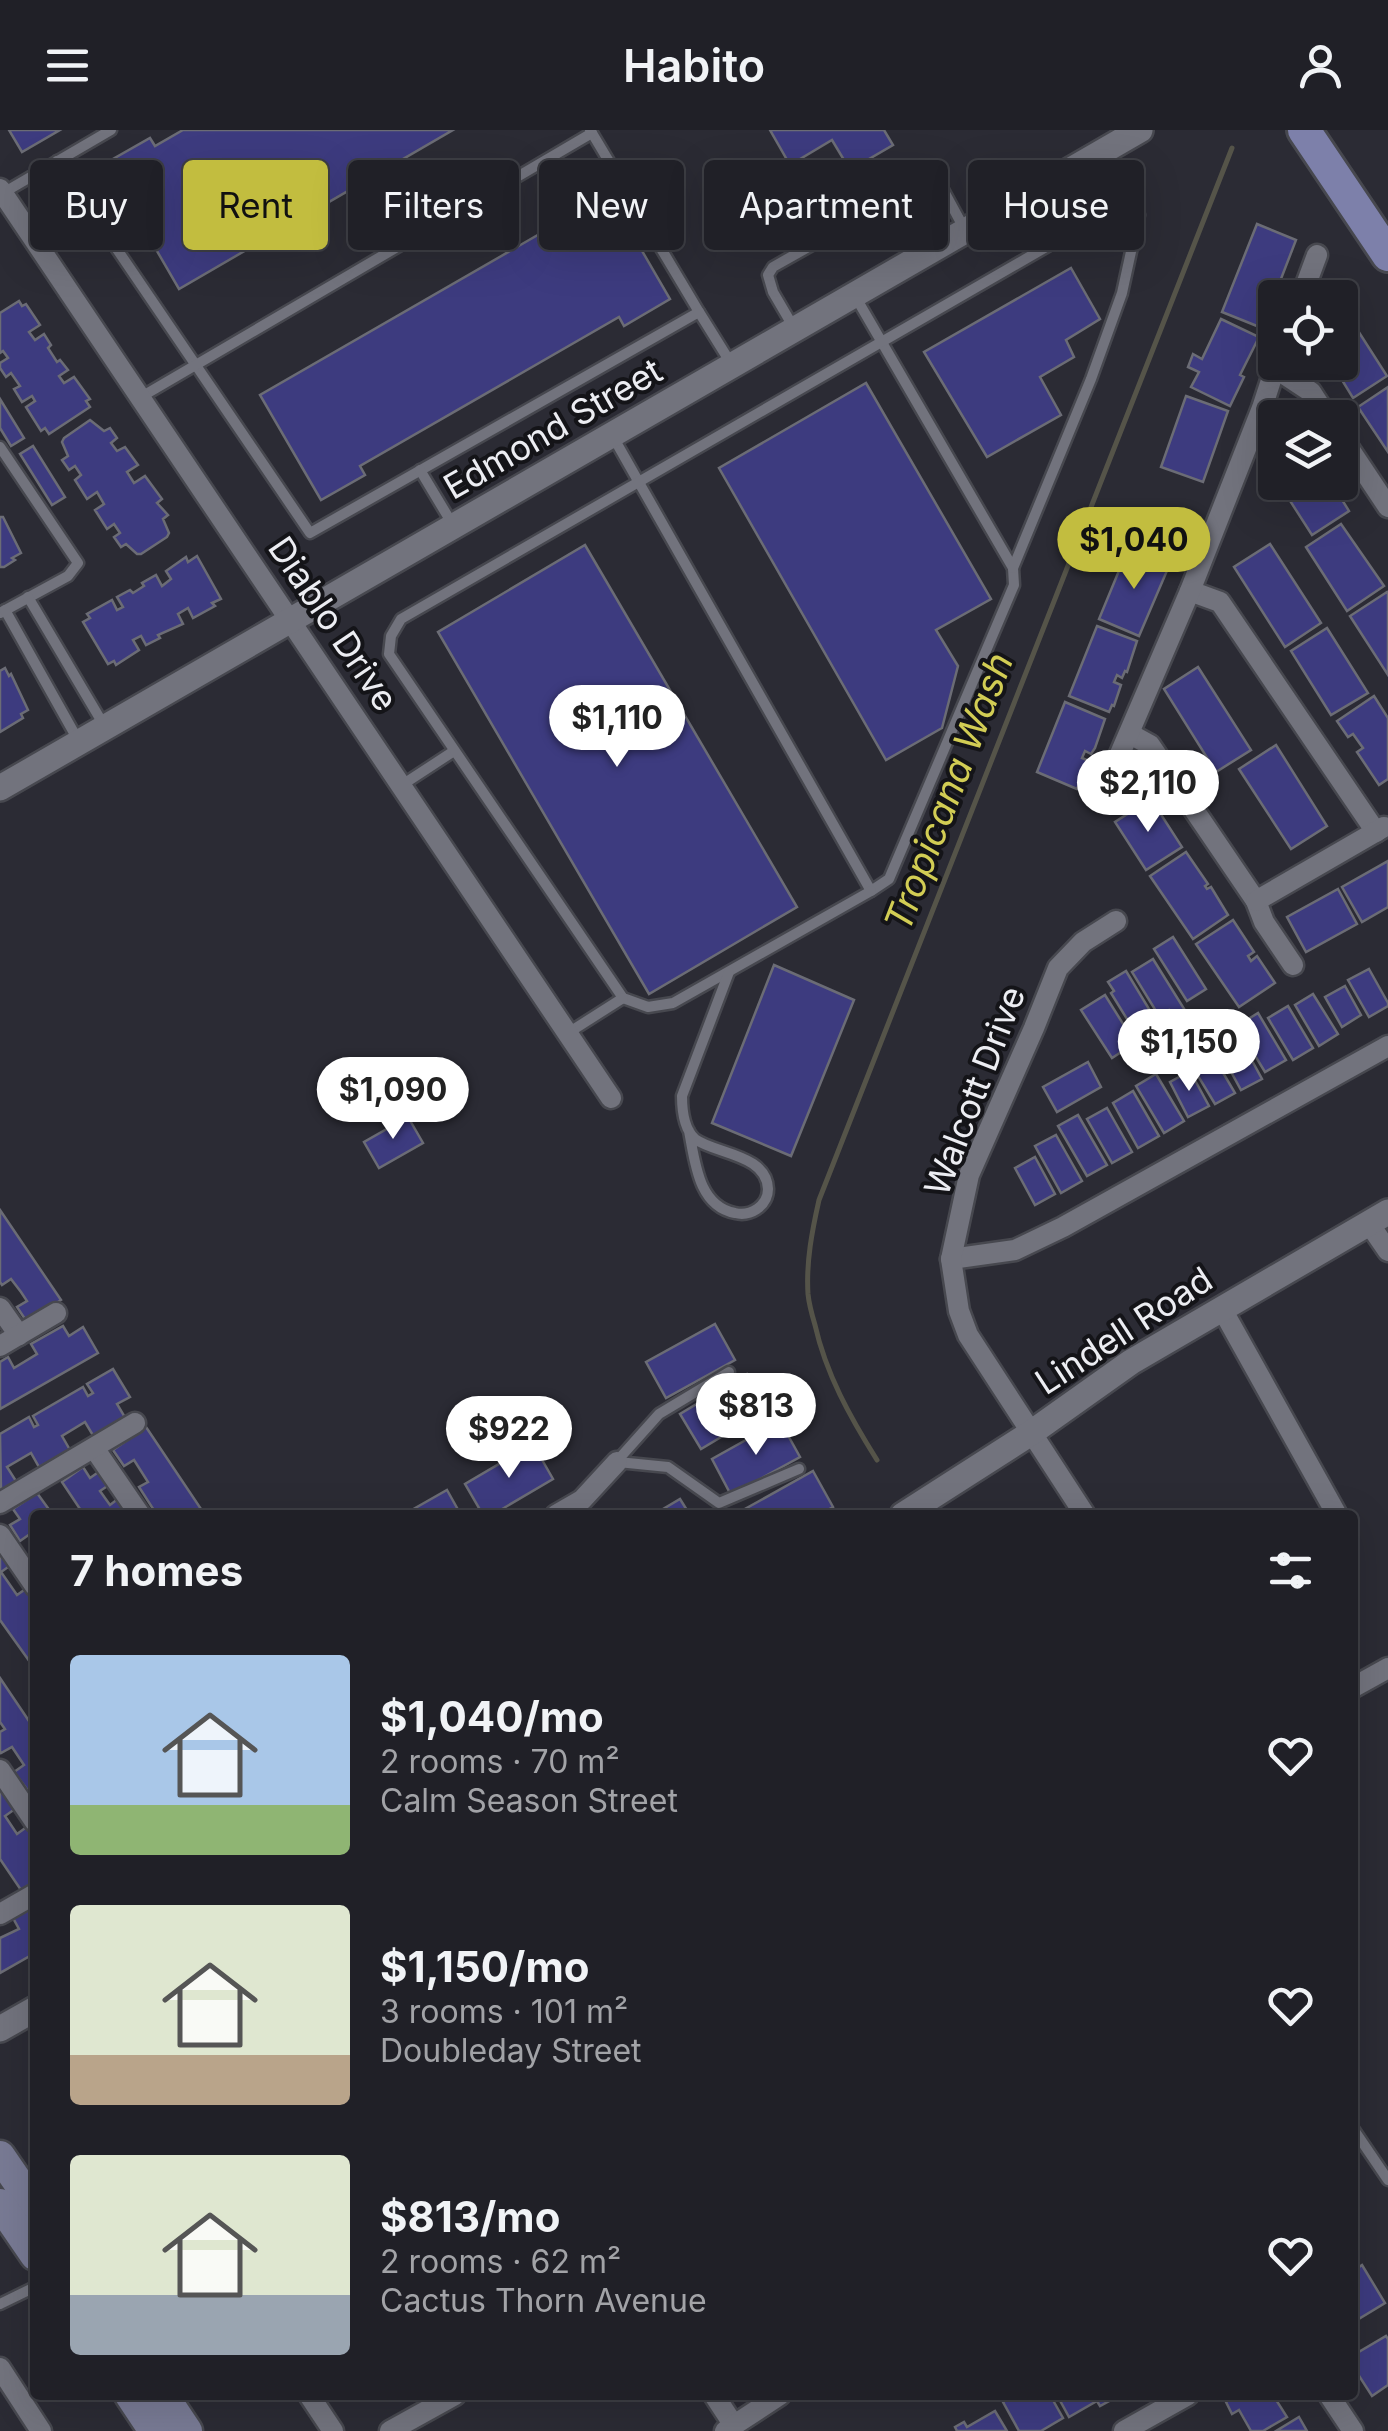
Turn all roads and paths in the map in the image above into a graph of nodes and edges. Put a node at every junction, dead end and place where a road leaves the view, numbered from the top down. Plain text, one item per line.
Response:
1 (111, 130) edge
2 (1140, 130) edge
3 (1304, 130) edge
4 (591, 132) edge
5 (59, 160) edge
6 (30, 175) edge
7 (1, 190) edge
8 (966, 231) junction
9 (116, 250) edge
10 (1317, 255) dead end
11 (1388, 255) edge
12 (1308, 280) edge
13 (854, 296) junction
14 (698, 312) junction
15 (796, 330) junction
16 (881, 343) junction
17 (194, 366) junction
18 (732, 366) junction
19 (1270, 380) edge
20 (1295, 380) edge
21 (141, 397) junction
22 (1316, 400) edge
23 (612, 434) junction
24 (0, 447) edge
25 (1358, 462) edge
26 (420, 470) junction
27 (637, 482) junction
28 (1388, 507) edge
29 (454, 526) junction
30 (1013, 568) junction
31 (1190, 591) junction
32 (28, 597) junction
33 (3, 612) edge
34 (290, 618) junction
35 (105, 728) junction
36 (1130, 734) junction
37 (80, 742) junction
38 (454, 751) junction
39 (402, 785) junction
40 (0, 788) edge
41 (1104, 790) dead end
42 (1382, 829) edge
43 (872, 891) junction
44 (1256, 901) junction
45 (1116, 921) dead end
46 (1293, 965) dead end
47 (729, 971) junction
48 (623, 998) junction
49 (568, 1033) junction
50 (1388, 1046) edge
51 (611, 1098) dead end
52 (689, 1131) junction
53 (1378, 1217) edge
54 (1388, 1251) edge
55 (951, 1259) junction
56 (0, 1308) edge
57 (1222, 1308) junction
58 (56, 1313) dead end
59 (9, 1341) edge
60 (728, 1372) dead end
61 (135, 1423) dead end
62 (1031, 1433) junction
63 (94, 1448) junction
64 (616, 1462) junction
65 (799, 1469) dead end
66 (0, 1503) edge
67 (137, 1510) edge
68 (565, 1510) edge
69 (910, 1510) edge
70 (1082, 1510) edge
71 (1334, 1510) edge
72 (0, 1534) edge
73 (30, 1579) edge
74 (1388, 1668) edge
75 (1358, 1685) edge
76 (0, 1770) edge
77 (30, 1815) edge
78 (30, 1897) edge
79 (0, 1914) edge
80 (30, 2011) edge
81 (0, 2028) edge
82 (1358, 2136) edge
83 (0, 2156) edge
84 (1388, 2180) edge
85 (30, 2200) edge
86 (0, 2204) edge
87 (30, 2248) edge
88 (30, 2289) edge
89 (0, 2304) edge
90 (0, 2368) edge
91 (133, 2400) edge
92 (166, 2400) edge
93 (311, 2400) edge
94 (446, 2400) edge
95 (716, 2400) edge
96 (772, 2400) edge
97 (1179, 2400) edge
98 (1332, 2400) edge
99 (729, 2428) edge
100 (41, 2431) edge
101 (154, 2431) edge
102 (188, 2431) edge
103 (332, 2431) edge
104 (390, 2431) edge
105 (1124, 2431) edge
106 (1353, 2431) edge

1 - 5 lane
2 - 8 street, Edmond Street
3 - 11 main road
4 - 14 lane
4 - 17 lane
6 - 7 lane
7 - 21 street, Diablo Drive
8 - 13 street, Edmond Street
8 - 15 lane
9 - 17 lane
10 - 12 street
13 - 15 street, Edmond Street
13 - 16 lane
14 - 18 lane
14 - 26 lane
15 - 18 street, Edmond Street
16 - 27 lane
16 - 30 lane
16 - 30 lane
17 - 21 lane
17 - 26 lane
18 - 23 street, Edmond Street
19 - 31 street
20 - 22 street
21 - 34 street, Diablo Drive
23 - 27 lane
23 - 29 street, Edmond Street
24 - 32 lane
25 - 28 street
26 - 29 lane
27 - 38 lane
27 - 43 lane
29 - 34 street, Edmond Street
30 - 43 lane
31 - 36 street
31 - 42 street
32 - 33 lane
32 - 35 lane
33 - 37 lane
34 - 35 street, Edmond Street
34 - 39 street, Diablo Drive
35 - 37 street, Edmond Street
36 - 41 street
36 - 44 street
37 - 40 street, Edmond Street
38 - 39 lane
38 - 48 lane
39 - 49 street, Diablo Drive
42 - 44 street
43 - 47 lane
44 - 46 street
45 - 55 street, Walcott Drive
47 - 48 lane
47 - 52 lane
48 - 49 lane
49 - 51 street, Diablo Drive
50 - 55 street
52 - 52 lane
53 - 54 street
53 - 57 street, Lindell Road
55 - 62 street, Walcott Drive
56 - 59 street
57 - 62 street, Lindell Road
57 - 71 street
58 - 59 street
60 - 64 lane
61 - 63 street
62 - 69 street, Lindell Road
62 - 70 street, Walcott Drive
63 - 66 street
63 - 67 street
64 - 65 lane
64 - 68 street
72 - 73 street
74 - 75 street
76 - 77 street
78 - 79 street
80 - 81 street
82 - 84 lane
83 - 85 main road
86 - 87 main road
88 - 89 lane
90 - 100 street
91 - 101 main road
92 - 102 main road
93 - 103 street
94 - 104 street
95 - 99 street
96 - 99 street
97 - 105 street
98 - 106 street

